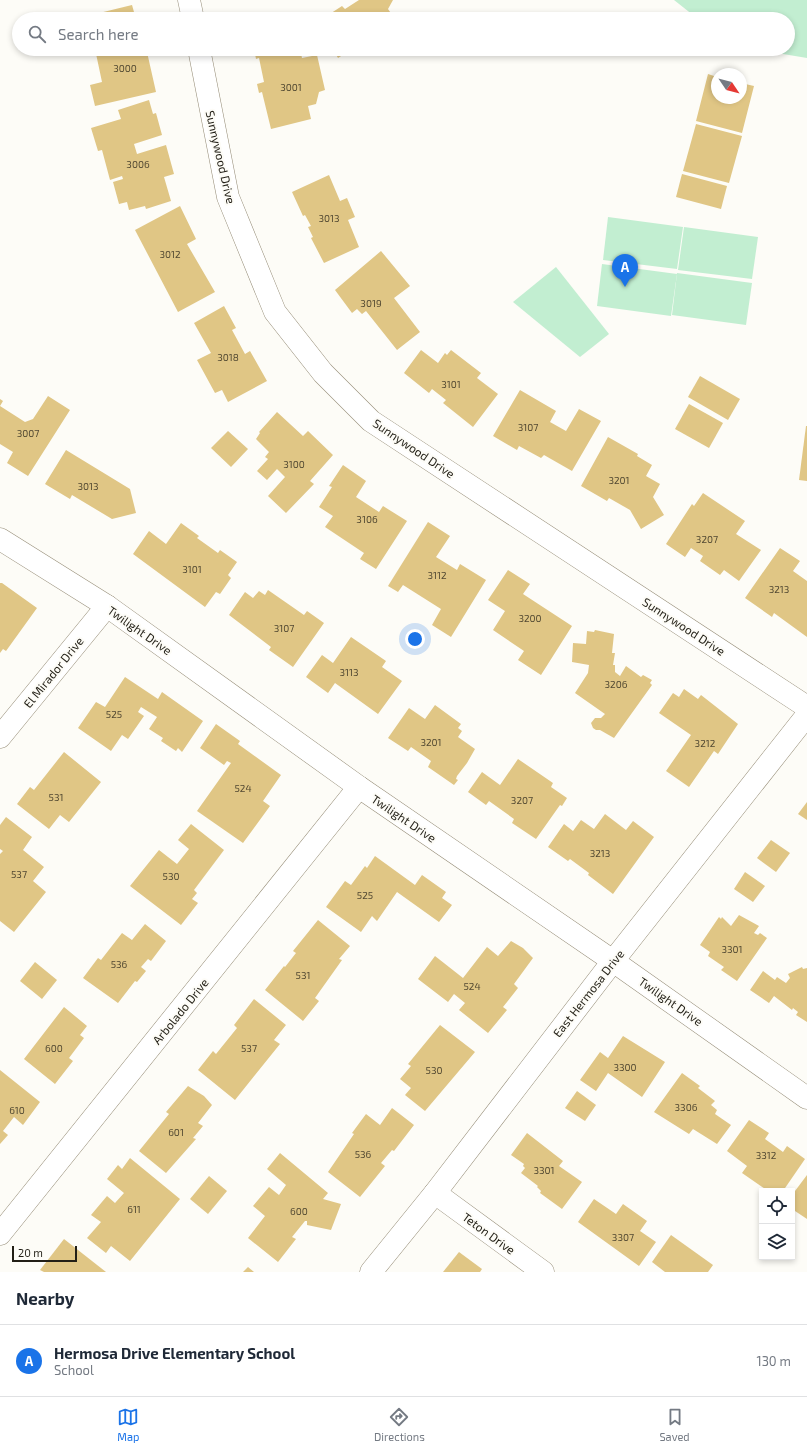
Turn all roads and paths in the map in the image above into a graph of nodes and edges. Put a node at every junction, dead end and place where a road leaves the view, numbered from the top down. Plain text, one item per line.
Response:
1 (189, 0) edge
2 (192, 12) edge
3 (200, 56) edge
4 (0, 539) edge
5 (107, 606) junction
6 (807, 707) edge
7 (807, 716) edge
8 (0, 737) edge
9 (359, 787) junction
10 (613, 961) junction
11 (807, 1098) edge
12 (435, 1193) junction
13 (0, 1234) edge
14 (371, 1272) edge
15 (543, 1272) edge

1 - 2 street
3 - 6 street, Sunnywood Drive
4 - 5 street, Twilight Drive
5 - 8 street, El Mirador Drive
5 - 9 street, Twilight Drive
7 - 10 street, East Hermosa Drive
9 - 10 street, Twilight Drive
9 - 13 street, Arbolado Drive
10 - 11 street, Twilight Drive
10 - 12 street, East Hermosa Drive
12 - 14 street, East Hermosa Drive
12 - 15 street, Teton Drive

